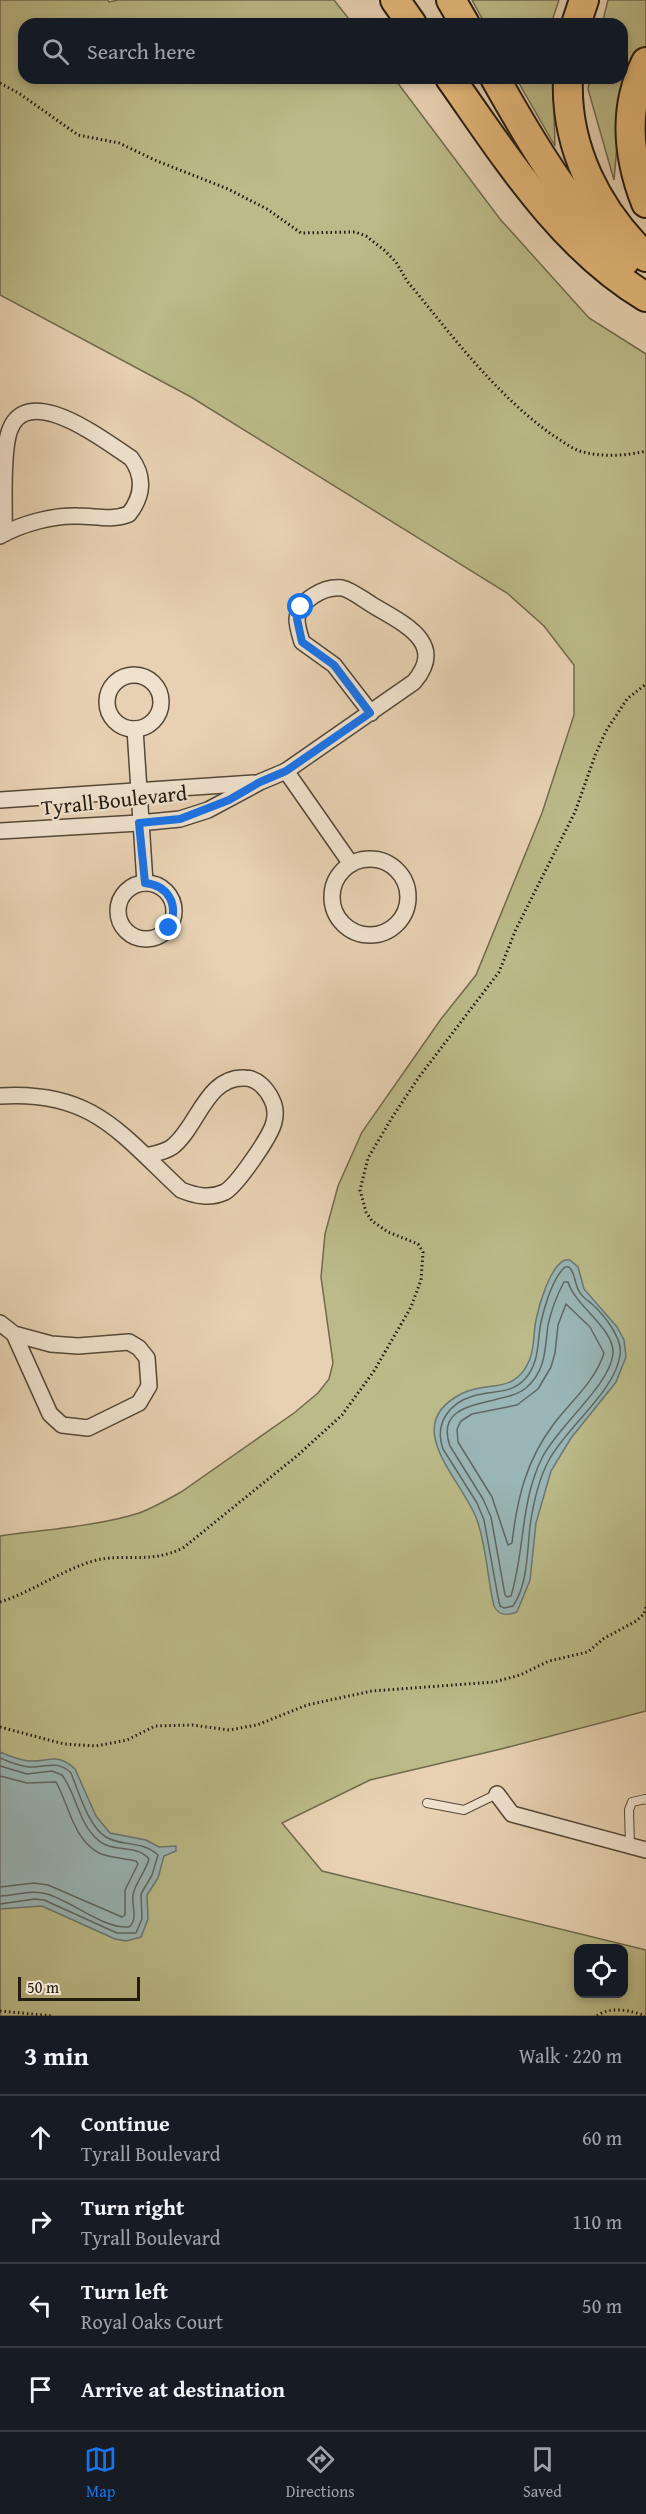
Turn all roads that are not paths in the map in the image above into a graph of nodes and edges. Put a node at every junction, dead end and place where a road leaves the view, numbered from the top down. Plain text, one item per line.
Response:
1 (395, 0) edge
2 (451, 0) edge
3 (584, 0) edge
4 (408, 18) edge
5 (462, 18) edge
6 (578, 18) edge
7 (646, 63) edge
8 (454, 84) edge
9 (498, 84) edge
10 (568, 84) edge
11 (646, 203) edge
12 (646, 257) edge
13 (646, 279) edge
14 (646, 297) edge
15 (2, 535) edge
16 (370, 713) junction
17 (135, 729) dead end
18 (286, 771) junction
19 (260, 782) junction
20 (138, 792) junction
21 (0, 800) edge
22 (139, 823) junction
23 (0, 831) edge
24 (351, 864) junction
25 (145, 883) dead end
26 (0, 1096) edge
27 (146, 1156) junction
28 (0, 1323) edge
29 (14, 1334) junction
30 (497, 1794) joint
31 (646, 1800) edge
32 (427, 1803) dead end
33 (630, 1846) junction
34 (646, 1850) edge

1 - 4 highway
2 - 5 highway
3 - 6 highway
7 - 11 highway
8 - 14 highway
9 - 13 highway
10 - 12 highway
15 - 15 street
16 - 16 street, Tyrall Boulevard
16 - 18 street, Tyrall Boulevard
17 - 20 street
18 - 19 street, Tyrall Boulevard
18 - 24 street
19 - 20 street, Tyrall Boulevard
19 - 22 street, Tyrall Boulevard
20 - 21 street, Tyrall Boulevard
20 - 22 street
22 - 23 street, Tyrall Boulevard
22 - 25 street
24 - 24 street
26 - 27 street
27 - 27 street
28 - 29 street
29 - 29 street
30 - 32 lane
30 - 33 street
31 - 33 lane
33 - 34 street

